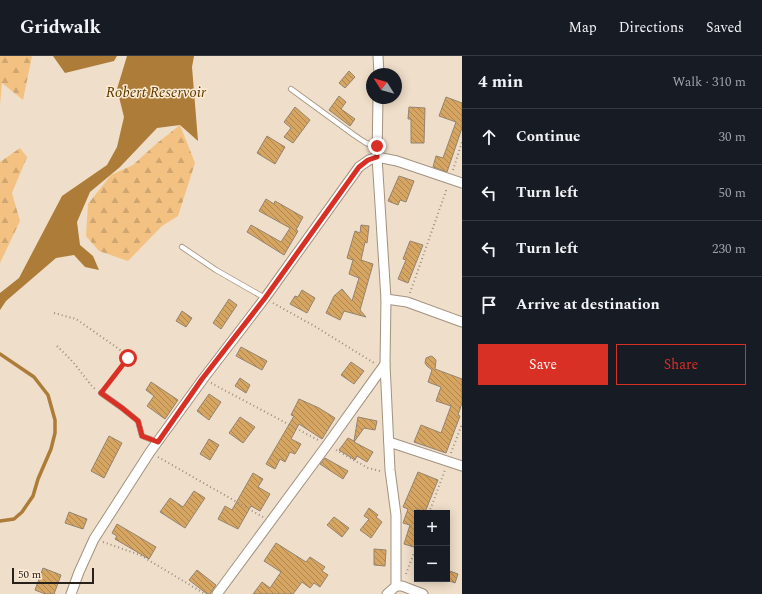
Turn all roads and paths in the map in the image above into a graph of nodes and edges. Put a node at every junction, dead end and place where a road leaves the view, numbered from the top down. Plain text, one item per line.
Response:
1 (378, 56) edge
2 (379, 68) edge
3 (292, 89) dead end
4 (378, 104) edge
5 (462, 142) edge
6 (377, 146) junction
7 (377, 157) junction
8 (450, 179) junction
9 (462, 183) edge
10 (182, 247) dead end
11 (265, 298) junction
12 (386, 299) junction
13 (407, 302) junction
14 (54, 313) dead end
15 (462, 322) edge
16 (58, 346) dead end
17 (384, 366) junction
18 (202, 379) junction
19 (101, 393) junction
20 (462, 424) edge
21 (158, 442) junction
22 (389, 442) junction
23 (327, 445) junction
24 (150, 452) junction
25 (448, 461) junction
26 (462, 466) edge
27 (390, 470) junction
28 (430, 510) edge
29 (271, 521) junction
30 (94, 539) junction
31 (417, 546) edge
32 (399, 586) junction
33 (71, 594) edge
34 (205, 594) edge
35 (217, 594) edge
36 (387, 594) edge
37 (423, 594) edge

1 - 2 street
3 - 6 lane
4 - 6 street
5 - 8 path
6 - 7 street
7 - 8 street
7 - 11 street
7 - 12 street
8 - 9 street
8 - 13 path
10 - 11 lane
11 - 17 path
11 - 18 street
12 - 13 street
12 - 17 street
13 - 15 street
14 - 19 path
16 - 19 path
17 - 22 street
17 - 23 street
18 - 21 street
18 - 23 path
19 - 21 lane
20 - 25 path
21 - 24 street
22 - 25 street
22 - 27 street
23 - 27 path
23 - 29 street
24 - 29 path
24 - 30 street
25 - 26 street
25 - 28 path
27 - 32 street
29 - 35 street
30 - 33 street
30 - 34 path
31 - 32 path
32 - 36 street
32 - 37 street

